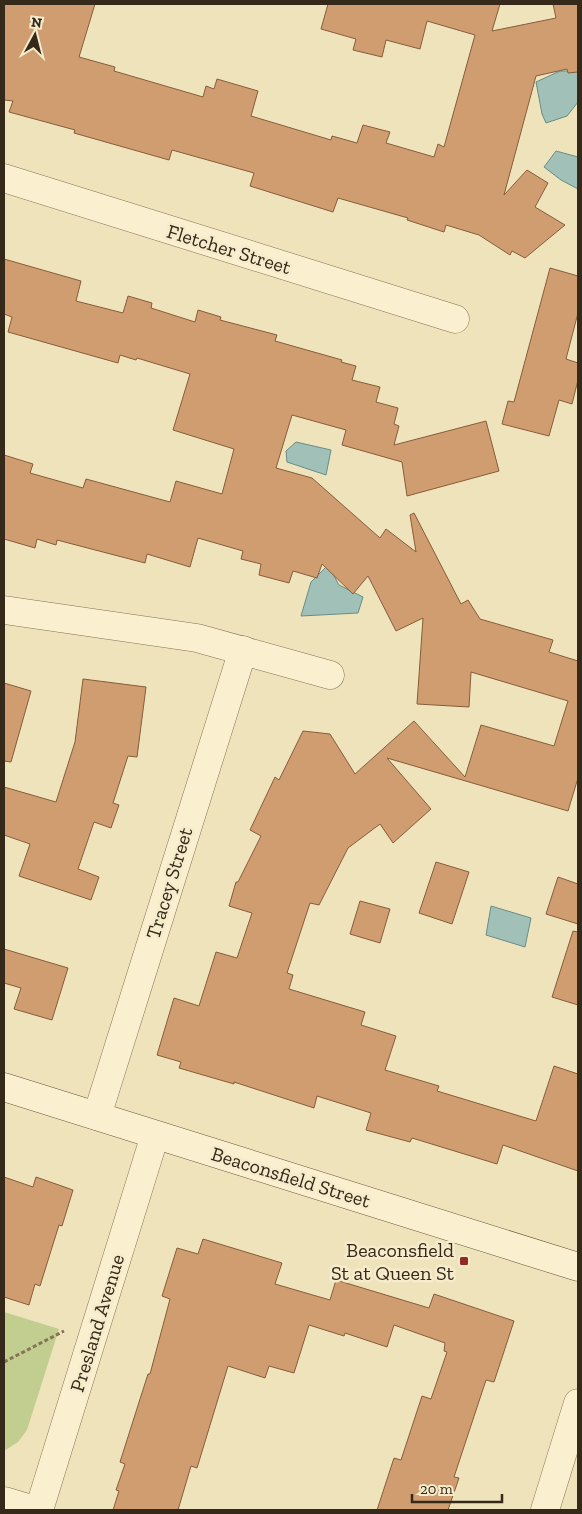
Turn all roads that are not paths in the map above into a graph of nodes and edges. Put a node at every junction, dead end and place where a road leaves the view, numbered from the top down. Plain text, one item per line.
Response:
1 (4, 178) edge
2 (455, 319) dead end
3 (4, 610) edge
4 (243, 650) junction
5 (330, 675) dead end
6 (4, 1087) edge
7 (97, 1116) junction
8 (155, 1135) junction
9 (578, 1267) edge
10 (578, 1403) edge
11 (4, 1501) edge
12 (34, 1510) edge
13 (39, 1510) edge
14 (545, 1510) edge

1 - 2 street, Fletcher Street
3 - 4 street
4 - 5 street
4 - 7 street, Tracey Street
6 - 7 street, Beaconsfield Street
7 - 8 street, Beaconsfield Street
8 - 9 street, Beaconsfield Street
8 - 13 street, Presland Avenue
10 - 14 street
11 - 12 street

